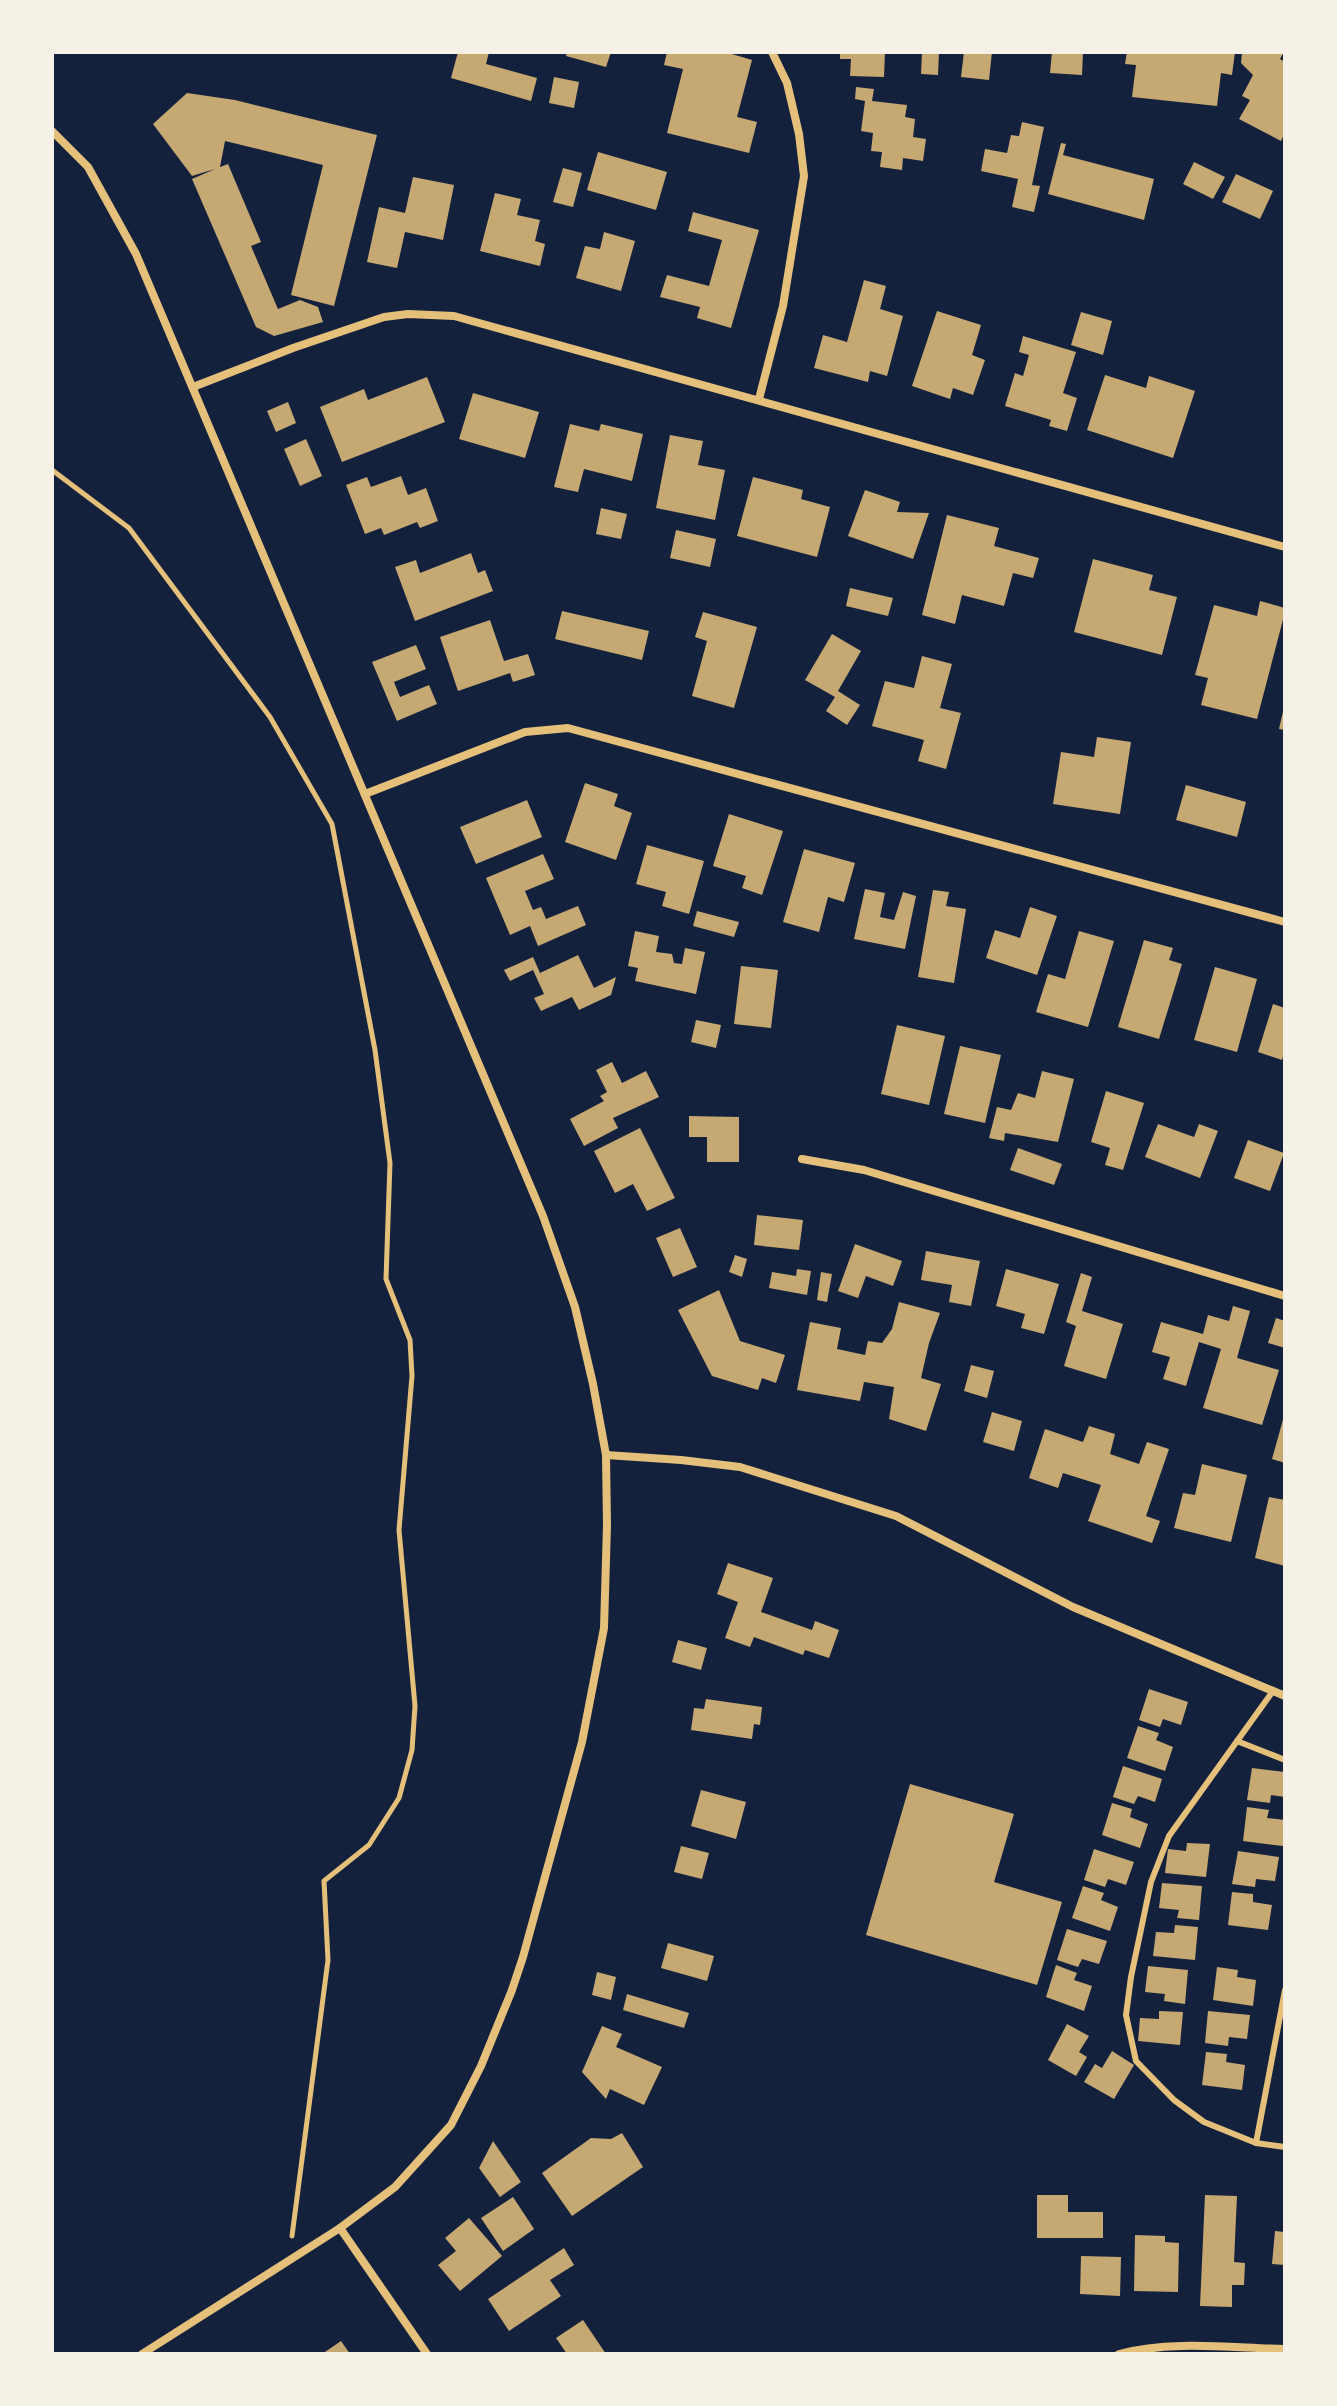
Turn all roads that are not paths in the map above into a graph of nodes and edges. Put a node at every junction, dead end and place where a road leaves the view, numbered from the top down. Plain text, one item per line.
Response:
1 (772, 52) edge
2 (52, 131) edge
3 (193, 387) junction
4 (759, 399) junction
5 (1285, 547) edge
6 (365, 794) junction
7 (1285, 922) edge
8 (802, 1159) dead end
9 (1285, 1296) edge
10 (606, 1455) junction
11 (1273, 1691) junction
12 (1285, 1696) edge
13 (1237, 1741) junction
14 (1285, 1760) edge
15 (1285, 1990) edge
16 (1256, 2143) junction
17 (1285, 2147) edge
18 (340, 2228) junction
19 (1285, 2349) edge
20 (142, 2354) edge
21 (427, 2354) edge
22 (1119, 2354) edge

1 - 4 street
2 - 3 street
3 - 4 street
3 - 6 street
4 - 5 street
6 - 7 street
6 - 10 street
8 - 9 street
10 - 11 street
10 - 18 street
11 - 12 street
11 - 13 lane
13 - 14 lane
13 - 16 lane
15 - 16 lane
16 - 17 lane
18 - 20 street
18 - 21 street
19 - 22 street

